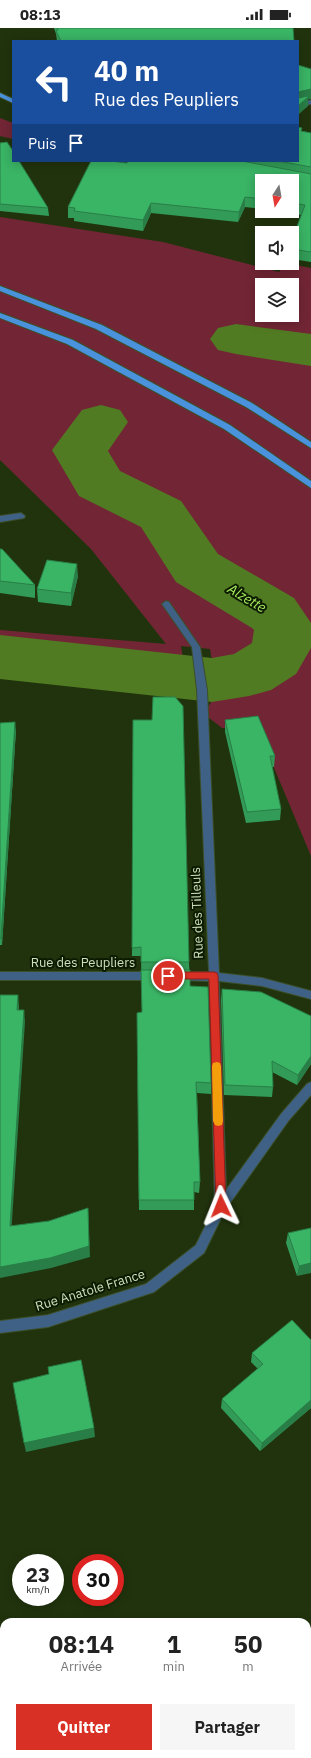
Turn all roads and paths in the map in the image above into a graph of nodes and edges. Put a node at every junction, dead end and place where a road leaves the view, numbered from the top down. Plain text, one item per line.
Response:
1 (0, 95) edge
2 (12, 101) edge
3 (311, 102) edge
4 (299, 105) edge
5 (0, 288) edge
6 (0, 315) edge
7 (311, 446) edge
8 (311, 485) edge
9 (21, 516) dead end
10 (0, 519) edge
11 (166, 604) dead end
12 (0, 976) edge
13 (214, 976) junction
14 (311, 996) edge
15 (311, 1087) edge
16 (221, 1206) junction
17 (200, 1249) joint
18 (0, 1327) edge

1 - 2 main road
3 - 4 street
5 - 7 main road
6 - 8 main road
9 - 10 street
11 - 13 street, Rue des Tilleuls
12 - 13 street, Rue des Peupliers
13 - 14 street, Rue des Peupliers
13 - 16 street, Rue des Tilleuls
15 - 16 street
16 - 17 street, Rue des Tilleuls
17 - 18 street, Rue Anatole France

